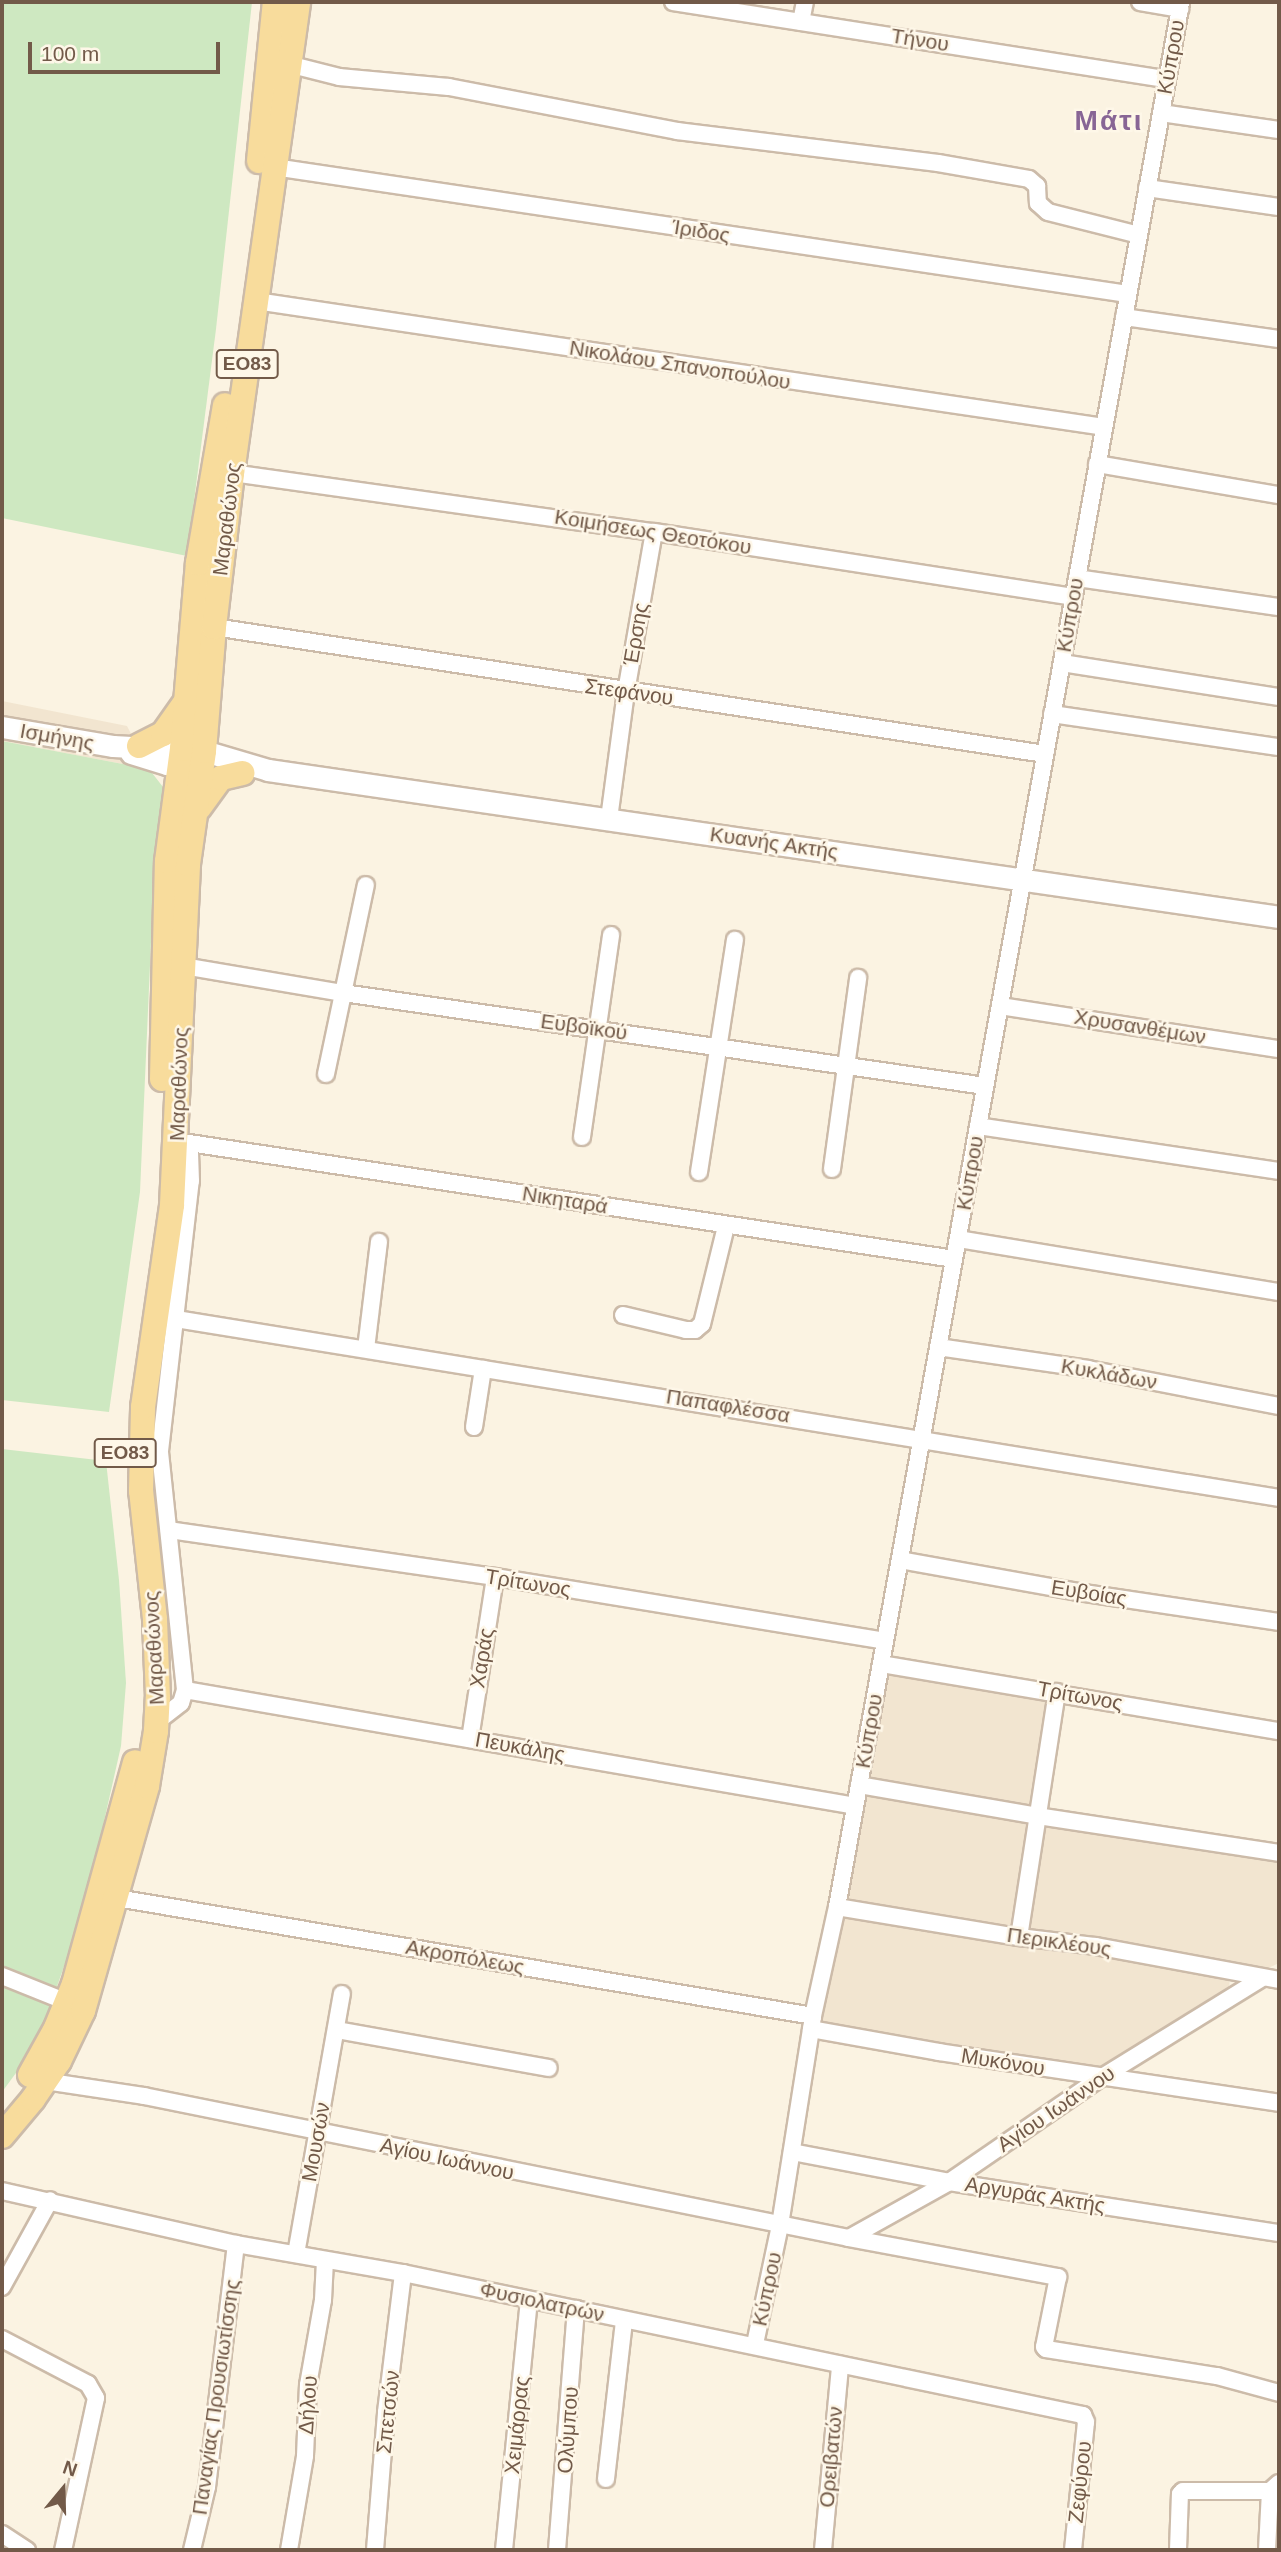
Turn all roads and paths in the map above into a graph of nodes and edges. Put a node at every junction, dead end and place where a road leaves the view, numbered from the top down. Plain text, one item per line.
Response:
1 (275, 2) edge
2 (298, 2) edge
3 (673, 2) edge
4 (805, 2) edge
5 (1140, 2) edge
6 (1180, 5) edge
7 (802, 22) junction
8 (292, 65) junction
9 (1167, 79) junction
10 (1161, 113) junction
11 (1279, 130) edge
12 (274, 167) junction
13 (1147, 188) junction
14 (1279, 207) edge
15 (1139, 235) junction
16 (1128, 293) junction
17 (256, 301) junction
18 (1124, 317) junction
19 (1279, 339) edge
20 (1104, 427) junction
21 (1097, 464) junction
22 (232, 473) junction
23 (1279, 495) edge
24 (654, 532) junction
25 (1077, 578) junction
26 (1073, 597) junction
27 (1279, 607) edge
28 (214, 628) junction
29 (1062, 663) junction
30 (626, 692) junction
31 (1279, 697) edge
32 (185, 701) junction
33 (1052, 714) junction
34 (2, 727) edge
35 (139, 746) junction
36 (113, 747) junction
37 (1279, 747) edge
38 (1045, 754) junction
39 (192, 759) junction
40 (268, 770) junction
41 (242, 774) junction
42 (609, 819) junction
43 (193, 821) junction
44 (1023, 879) junction
45 (366, 885) dead end
46 (1279, 917) edge
47 (611, 935) dead end
48 (735, 940) dead end
49 (183, 966) junction
50 (858, 978) dead end
51 (343, 993) junction
52 (1000, 1006) junction
53 (596, 1029) junction
54 (719, 1047) junction
55 (1279, 1049) edge
56 (847, 1065) junction
57 (326, 1074) dead end
58 (985, 1086) junction
59 (978, 1126) junction
60 (582, 1137) dead end
61 (176, 1140) junction
62 (832, 1169) dead end
63 (1279, 1171) edge
64 (699, 1172) dead end
65 (726, 1226) junction
66 (958, 1239) junction
67 (379, 1242) dead end
68 (954, 1259) junction
69 (1279, 1292) edge
70 (623, 1315) dead end
71 (176, 1319) junction
72 (938, 1347) junction
73 (366, 1349) junction
74 (483, 1369) junction
75 (1279, 1406) edge
76 (474, 1427) dead end
77 (922, 1438) junction
78 (1279, 1497) edge
79 (169, 1530) junction
80 (900, 1560) junction
81 (495, 1577) junction
82 (1279, 1622) edge
83 (885, 1641) junction
84 (881, 1664) junction
85 (185, 1690) junction
86 (1057, 1692) junction
87 (158, 1721) junction
88 (1279, 1731) edge
89 (470, 1739) junction
90 (859, 1785) junction
91 (855, 1806) junction
92 (1038, 1816) junction
93 (1279, 1853) edge
94 (117, 1898) junction
95 (837, 1907) junction
96 (1019, 1937) junction
97 (2, 1976) edge
98 (1274, 1979) edge
99 (342, 1994) dead end
100 (67, 2002) junction
101 (812, 2022) junction
102 (337, 2030) junction
103 (549, 2068) dead end
104 (1102, 2077) junction
105 (45, 2081) junction
106 (1279, 2103) edge
107 (2, 2112) edge
108 (318, 2133) junction
109 (2, 2136) edge
110 (792, 2152) junction
111 (949, 2182) junction
112 (2, 2190) edge
113 (50, 2200) junction
114 (780, 2225) junction
115 (1279, 2233) edge
116 (849, 2238) junction
117 (236, 2244) junction
118 (296, 2254) junction
119 (326, 2260) junction
120 (403, 2273) junction
121 (2, 2287) edge
122 (530, 2300) junction
123 (576, 2309) junction
124 (624, 2320) junction
125 (2, 2339) edge
126 (755, 2344) junction
127 (840, 2365) junction
128 (1279, 2393) edge
129 (1083, 2415) joint
130 (606, 2479) dead end
131 (1275, 2487) edge
132 (2, 2534) edge
133 (27, 2550) edge
134 (63, 2550) edge
135 (192, 2550) edge
136 (289, 2550) edge
137 (375, 2550) edge
138 (504, 2550) edge
139 (557, 2550) edge
140 (823, 2550) edge
141 (1073, 2550) edge
142 (1178, 2550) edge
143 (1267, 2550) edge

1 - 32 main road, Μαραθώνος / ΕΟ83
2 - 8 main road, Μαραθώνος / ΕΟ83
3 - 7 street, Τήνου
4 - 7 street
5 - 6 street
6 - 9 street, Κύπρου
7 - 9 street, Τήνου
8 - 12 main road, Μαραθώνος / ΕΟ83
8 - 15 street
9 - 10 street, Κύπρου
10 - 11 street
10 - 13 street, Κύπρου
12 - 16 street, Ίριδος
12 - 17 main road, Μαραθώνος / ΕΟ83
13 - 14 street
13 - 15 street, Κύπρου
15 - 16 street, Κύπρου
16 - 18 street, Κύπρου
17 - 20 street, Νικολάου Σπανοπούλου
17 - 22 main road, Μαραθώνος / ΕΟ83
18 - 19 street
18 - 20 street, Κύπρου
20 - 21 street, Κύπρου
21 - 23 street
21 - 25 street, Κύπρου
22 - 24 street, Κοιμήσεως Θεοτόκου
22 - 28 main road, Μαραθώνος / ΕΟ83
24 - 26 street, Κοιμήσεως Θεοτόκου
24 - 30 street, Έρσης
25 - 26 street, Κύπρου
25 - 27 street
26 - 29 street, Κύπρου
28 - 30 street, Στεφάνου
28 - 39 main road, Μαραθώνος / ΕΟ83
29 - 31 street
29 - 33 street, Κύπρου
30 - 38 street, Στεφάνου
30 - 42 street, Έρσης
32 - 35 main road
32 - 39 main road, Μαραθώνος / ΕΟ83
33 - 37 street
33 - 38 street, Κύπρου
34 - 36 street, Ισμήνης
35 - 36 street
35 - 39 street
36 - 39 street
38 - 44 street, Κύπρου
39 - 40 street, Κυανής Ακτής
39 - 41 street, Κυανής Ακτής
39 - 43 main road, Μαραθώνος / ΕΟ83
39 - 100 main road, Μαραθώνος / ΕΟ83
40 - 41 street, Κυανής Ακτής
40 - 42 street, Κυανής Ακτής
41 - 43 main road
42 - 44 street, Κυανής Ακτής
43 - 49 main road, Μαραθώνος / ΕΟ83
44 - 46 street, Κυανής Ακτής
44 - 52 street, Κύπρου
45 - 51 street
47 - 53 street
48 - 54 street
49 - 51 street, Ευβοϊκού
49 - 61 main road, Μαραθώνος / ΕΟ83
50 - 56 street
51 - 53 street, Ευβοϊκού
51 - 57 street
52 - 55 street, Χρυσανθέμων
52 - 58 street, Κύπρου
53 - 54 street, Ευβοϊκού
53 - 60 street
54 - 56 street, Ευβοϊκού
54 - 64 street
56 - 58 street, Ευβοϊκού
56 - 62 street
58 - 59 street, Κύπρου
59 - 63 street
59 - 66 street, Κύπρου
61 - 65 street, Νικηταρά
61 - 71 street
61 - 87 main road, Μαραθώνος / ΕΟ83
65 - 68 street, Νικηταρά
65 - 70 street
66 - 68 street, Κύπρου
66 - 69 street
67 - 73 street
68 - 72 street, Κύπρου
71 - 73 street, Παπαφλέσσα
71 - 79 street
72 - 75 street, Κυκλάδων
72 - 77 street, Κύπρου
73 - 74 street, Παπαφλέσσα
74 - 76 street
74 - 77 street, Παπαφλέσσα
77 - 78 street, Παπαφλέσσα
77 - 80 street, Κύπρου
79 - 81 street, Τρίτωνος
79 - 85 street
80 - 82 street, Ευβοίας
80 - 83 street, Κύπρου
81 - 83 street, Τρίτωνος
81 - 89 street, Χαράς
83 - 84 street, Κύπρου
84 - 86 street, Τρίτωνος
84 - 90 street, Κύπρου
85 - 87 street
85 - 89 street, Πευκάλης
86 - 88 street, Τρίτωνος
86 - 92 street
87 - 94 main road, Μαραθώνος / ΕΟ83
89 - 91 street, Πευκάλης
90 - 91 street, Κύπρου
90 - 92 street
91 - 95 street, Κύπρου
92 - 93 street
92 - 96 street
94 - 101 street, Ακροπόλεως
94 - 105 main road, Μαραθώνος / ΕΟ83
95 - 96 street, Περικλέους
95 - 101 street, Κύπρου
96 - 98 street, Περικλέους
97 - 100 street
98 - 104 street, Αγίου Ιωάννου
99 - 102 street, Μουσών
100 - 107 main road, Μαραθώνος / ΕΟ83
101 - 104 street, Μυκόνου
101 - 110 street, Κύπρου
102 - 103 street
102 - 108 street, Μουσών
104 - 106 street, Μυκόνου
104 - 111 street, Αγίου Ιωάννου
105 - 108 street, Αγίου Ιωάννου
105 - 109 main road, Μαραθώνος / ΕΟ83
108 - 114 street, Αγίου Ιωάννου
108 - 118 street, Μουσών
110 - 111 street, Αργυράς Ακτής
110 - 114 street, Κύπρου
111 - 115 street, Αργυράς Ακτής
111 - 116 street, Αγίου Ιωάννου
112 - 113 street, Φυσιολατρών
113 - 117 street, Φυσιολατρών
113 - 121 street
114 - 116 street, Αγίου Ιωάννου
114 - 126 street, Κύπρου
116 - 128 street, Αγίου Ιωάννου
117 - 118 street, Φυσιολατρών
117 - 135 street, Παναγίας Προυσιωτίσσης
118 - 119 street, Φυσιολατρών
119 - 120 street, Φυσιολατρών
119 - 136 street, Δήλου
120 - 122 street, Φυσιολατρών
120 - 137 street, Σπετσών
122 - 123 street, Φυσιολατρών
122 - 138 street, Χειμάρρας
123 - 124 street, Φυσιολατρών
123 - 139 street, Ολύμπου
124 - 126 street, Φυσιολατρών
124 - 130 street
125 - 134 street
126 - 127 street, Φυσιολατρών
127 - 129 street, Φυσιολατρών
127 - 140 street, Ορειβατών
129 - 141 street, Ζεφύρου
131 - 142 street
131 - 143 street
132 - 133 street

